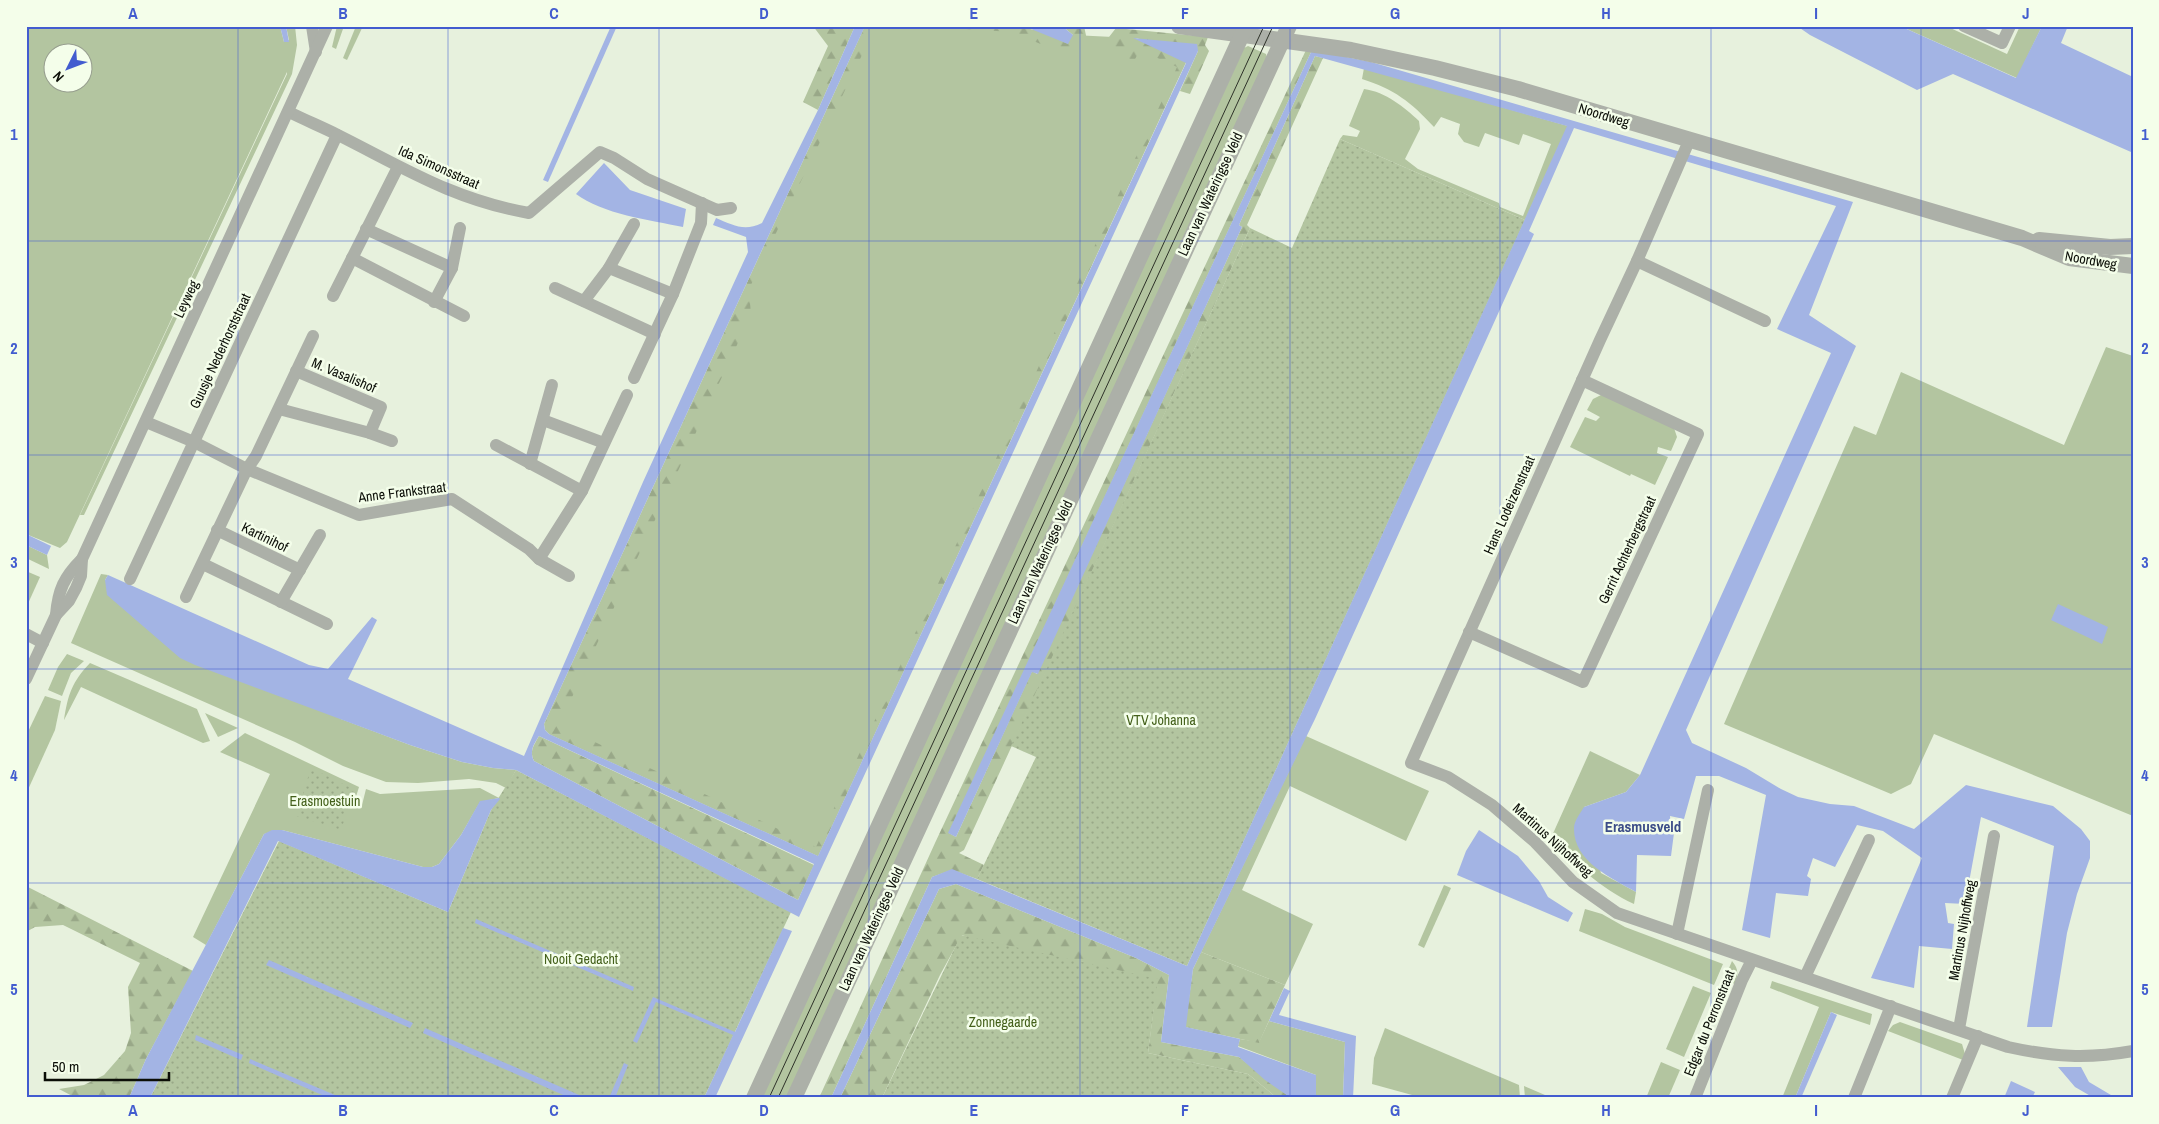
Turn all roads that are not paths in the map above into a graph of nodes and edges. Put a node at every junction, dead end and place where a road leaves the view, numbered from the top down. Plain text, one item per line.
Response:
1 (312, 26) edge
2 (327, 26) edge
3 (1179, 26) edge
4 (1964, 26) edge
5 (2010, 26) edge
6 (1244, 30) edge
7 (1285, 33) edge
8 (316, 52) junction
9 (289, 112) junction
10 (337, 135) junction
11 (1685, 151) junction
12 (398, 167) junction
13 (702, 203) junction
14 (730, 208) dead end
15 (634, 224) dead end
16 (366, 228) junction
17 (460, 228) dead end
18 (2022, 238) junction
19 (2133, 246) edge
20 (352, 258) junction
21 (1637, 261) junction
22 (2133, 266) edge
23 (452, 268) junction
24 (609, 268) junction
25 (555, 288) dead end
26 (673, 294) junction
27 (333, 296) dead end
28 (584, 301) junction
29 (434, 302) junction
30 (464, 316) dead end
31 (1765, 321) dead end
32 (656, 334) junction
33 (313, 336) dead end
34 (296, 371) junction
35 (634, 378) dead end
36 (1582, 380) junction
37 (552, 385) dead end
38 (627, 395) dead end
39 (279, 408) junction
40 (543, 420) junction
41 (146, 422) junction
42 (370, 433) junction
43 (392, 441) dead end
44 (194, 442) junction
45 (604, 443) junction
46 (496, 445) dead end
47 (530, 464) junction
48 (247, 469) junction
49 (582, 491) junction
50 (217, 530) junction
51 (320, 535) dead end
52 (539, 559) junction
53 (203, 564) junction
54 (300, 570) junction
55 (569, 576) dead end
56 (130, 579) dead end
57 (186, 597) dead end
58 (281, 602) junction
59 (327, 624) dead end
60 (1469, 632) junction
61 (26, 634) edge
62 (44, 643) junction
63 (26, 679) edge
64 (1410, 762) joint
65 (1708, 790) dead end
66 (1994, 836) dead end
67 (1869, 840) dead end
68 (1678, 934) junction
69 (1752, 960) junction
70 (1805, 977) junction
71 (1891, 1006) junction
72 (1959, 1029) junction
73 (1978, 1036) junction
74 (2133, 1051) edge
75 (754, 1098) edge
76 (794, 1098) edge
77 (1694, 1098) edge
78 (1854, 1098) edge
79 (1952, 1098) edge

1 - 8 street
2 - 8 street, Leyweg
3 - 6 street, Noordweg
4 - 5 street
6 - 7 street, Noordweg
6 - 75 street
7 - 11 street, Noordweg
7 - 76 street, Laan van Wateringse Veld
8 - 9 street, Leyweg
9 - 10 street, Ida Simonsstraat
9 - 41 street, Leyweg
10 - 12 street, Ida Simonsstraat
10 - 44 street, Guusje Nederhorststraat
11 - 18 street, Noordweg
11 - 21 street, Hans Lodeizenstraat
12 - 13 street, Ida Simonsstraat
12 - 16 street
13 - 14 street, Ida Simonsstraat
13 - 26 street
15 - 24 street
16 - 20 street
16 - 23 street
17 - 23 street
18 - 19 street, Noordweg
18 - 22 street, Noordweg
20 - 27 street
20 - 29 street
21 - 31 street
21 - 36 street, Hans Lodeizenstraat
23 - 29 street
24 - 26 street
24 - 28 street
25 - 28 street
26 - 32 street
28 - 32 street
29 - 30 street
32 - 35 street
33 - 34 street, M. Vasalishof
34 - 39 street, M. Vasalishof
34 - 42 street, M. Vasalishof
36 - 60 street, Hans Lodeizenstraat
36 - 60 street, Gerrit Achterbergstraat
37 - 40 street
38 - 45 street
39 - 42 street
39 - 48 street, M. Vasalishof
40 - 45 street
40 - 47 street
41 - 44 street, Anne Frankstraat
41 - 62 street, Leyweg
42 - 43 street
44 - 48 street, Anne Frankstraat
44 - 56 street, Guusje Nederhorststraat
45 - 49 street
46 - 47 street
47 - 49 street
48 - 50 street, Kartinihof
48 - 52 street, Anne Frankstraat
49 - 52 street
50 - 53 street, Kartinihof
50 - 54 street, Kartinihof
51 - 54 street
52 - 55 street, Anne Frankstraat
53 - 57 street, Kartinihof
53 - 58 street
54 - 58 street
58 - 59 street
60 - 64 street, Hans Lodeizenstraat
61 - 62 street
62 - 63 street, Leyweg
64 - 68 street, Martinus Nijhoffweg
65 - 68 street
66 - 72 street, Martinus Nijhoffweg
67 - 70 street
68 - 69 street, Martinus Nijhoffweg
69 - 70 street, Martinus Nijhoffweg
69 - 77 street, Edgar du Perronstraat
70 - 71 street, Martinus Nijhoffweg
71 - 72 street, Martinus Nijhoffweg
71 - 78 street
72 - 73 street, Martinus Nijhoffweg
73 - 74 street, Martinus Nijhoffweg
73 - 79 street

